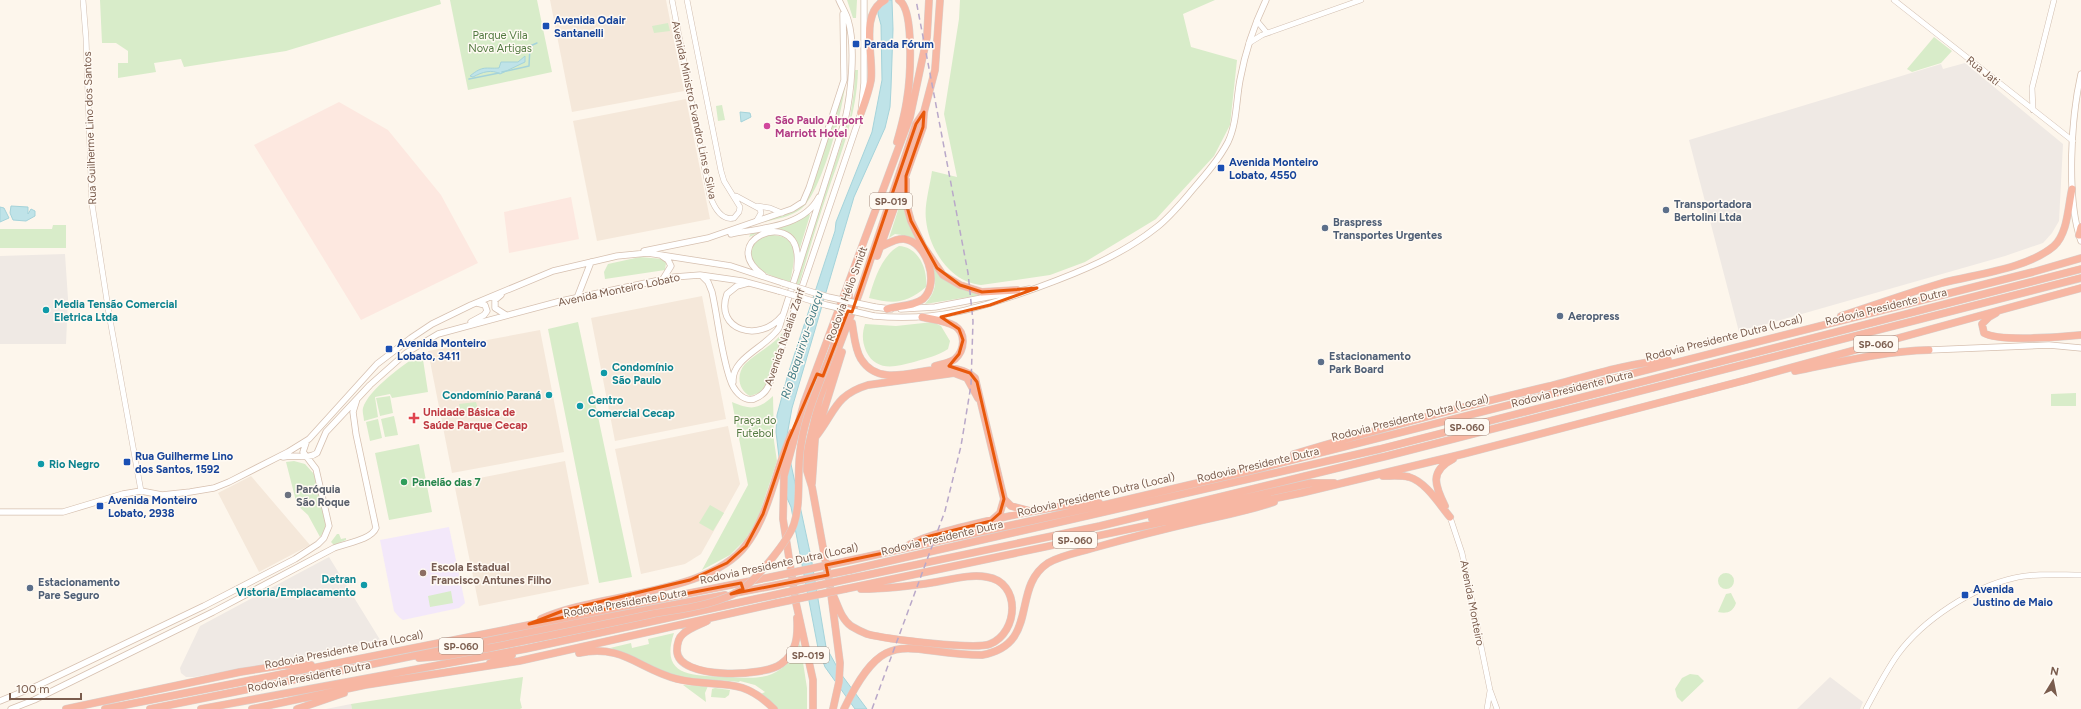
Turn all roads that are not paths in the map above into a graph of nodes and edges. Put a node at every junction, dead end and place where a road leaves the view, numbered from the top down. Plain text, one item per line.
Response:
1 (83, 0) edge
2 (672, 0) edge
3 (687, 0) edge
4 (839, 0) edge
5 (864, 0) edge
6 (885, 0) edge
7 (899, 0) edge
8 (929, 0) edge
9 (940, 0) edge
10 (1266, 0) edge
11 (1361, 0) edge
12 (1894, 0) edge
13 (2054, 0) edge
14 (842, 8) junction
15 (1257, 21) junction
16 (1267, 33) junction
17 (1249, 44) junction
18 (2081, 74) edge
19 (2032, 88) junction
20 (2016, 96) junction
21 (2033, 110) junction
22 (861, 112) junction
23 (924, 112) junction
24 (2073, 141) junction
25 (894, 160) junction
26 (906, 176) junction
27 (825, 186) junction
28 (2072, 189) junction
29 (734, 194) junction
30 (746, 201) junction
31 (756, 206) junction
32 (740, 210) junction
33 (782, 213) junction
34 (757, 220) junction
35 (2081, 227) edge
36 (708, 238) junction
37 (2080, 238) edge
38 (880, 247) junction
39 (632, 254) junction
40 (658, 254) junction
41 (2081, 258) edge
42 (591, 262) junction
43 (2081, 269) edge
44 (700, 275) junction
45 (796, 277) junction
46 (768, 278) junction
47 (2081, 278) edge
48 (663, 279) junction
49 (752, 283) junction
50 (848, 285) junction
51 (513, 288) junction
52 (1037, 288) junction
53 (2081, 288) edge
54 (1017, 290) junction
55 (860, 291) junction
56 (577, 298) junction
57 (471, 305) junction
58 (2007, 307) junction
59 (887, 309) junction
60 (784, 313) junction
61 (507, 315) junction
62 (922, 317) junction
63 (852, 323) junction
64 (466, 325) junction
65 (1822, 325) junction
66 (2081, 335) edge
67 (837, 336) junction
68 (2081, 348) edge
69 (1929, 350) joint
70 (910, 373) junction
71 (1746, 380) junction
72 (733, 387) junction
73 (358, 397) junction
74 (805, 401) junction
75 (984, 408) junction
76 (309, 439) junction
77 (815, 439) junction
78 (1462, 454) junction
79 (306, 456) junction
80 (274, 460) junction
81 (1371, 476) junction
82 (1339, 484) junction
83 (812, 487) junction
84 (141, 492) junction
85 (1301, 493) junction
86 (1004, 499) junction
87 (1108, 504) junction
88 (0, 512) edge
89 (1035, 512) junction
90 (1450, 517) junction
91 (991, 521) junction
92 (1111, 523) junction
93 (903, 549) junction
94 (2081, 574) edge
95 (830, 586) junction
96 (847, 589) junction
97 (796, 603) junction
98 (717, 615) junction
99 (658, 620) junction
100 (530, 624) junction
101 (547, 655) junction
102 (397, 659) junction
103 (324, 666) junction
104 (477, 668) junction
105 (365, 686) junction
106 (1490, 690) junction
107 (0, 701) edge
108 (845, 708) edge
109 (11, 709) edge
110 (66, 709) edge
111 (105, 709) edge
112 (150, 709) edge
113 (201, 709) edge
114 (252, 709) edge
115 (297, 709) edge
116 (774, 709) edge
117 (813, 709) edge
118 (833, 709) edge
119 (1486, 709) edge
120 (1497, 709) edge
121 (1866, 709) edge

1 - 84 street, Rua Guilherme Lino dos Santos
2 - 32 street, Avenida Ministro Evandro Lins e Silva
3 - 29 street, Avenida Ministro Evandro Lins e Silva
4 - 14 main road, Avenida Natalia Zarif
5 - 22 main road, Avenida Natalia Zarif
6 - 22 highway
7 - 25 highway
8 - 25 highway, Rodovia Hélio Smidt / SP-019
9 - 23 highway, Rodovia Hélio Smidt / SP-019
10 - 15 main road, Avenida Monteiro Lobato
11 - 16 street
12 - 20 street, Rua Jati
13 - 19 street
14 - 27 main road, Avenida Natalia Zarif
14 - 33 main road
15 - 16 street
15 - 17 main road, Avenida Monteiro Lobato
16 - 17 street
17 - 52 main road, Avenida Monteiro Lobato
18 - 24 main road
19 - 20 street
19 - 21 street
20 - 21 street, Rua Jati
21 - 24 street, Rua Jati
22 - 72 main road, Avenida Natalia Zarif
23 - 26 highway, Rodovia Hélio Smidt / SP-019
23 - 55 highway, Rodovia Hélio Smidt / SP-019
24 - 28 main road
25 - 50 highway, Rodovia Hélio Smidt / SP-019
26 - 38 highway, Rodovia Hélio Smidt / SP-019
26 - 54 highway
27 - 36 main road
27 - 45 main road, Avenida Natalia Zarif
28 - 37 main road
28 - 65 highway
29 - 30 street
29 - 32 street, Avenida Ministro Evandro Lins e Silva
30 - 31 street
30 - 32 street
31 - 33 street
31 - 34 street
33 - 34 main road
34 - 36 main road
35 - 37 highway
36 - 39 main road
38 - 59 highway
38 - 63 highway, Rodovia Hélio Smidt / SP-019
39 - 40 main road, Avenida Monteiro Lobato
39 - 42 main road, Avenida Monteiro Lobato
40 - 46 main road, Avenida Monteiro Lobato
40 - 48 main road
41 - 65 highway, Rodovia Presidente Dutra (Local) / SP-060
42 - 51 main road, Avenida Monteiro Lobato
42 - 56 main road
43 - 102 highway, Rodovia Presidente Dutra / SP-060, bridge
44 - 48 main road, Avenida Monteiro Lobato
44 - 49 main road, Avenida Monteiro Lobato
44 - 72 main road
45 - 46 main road
45 - 60 main road, Avenida Natalia Zarif
46 - 59 main road, Avenida Monteiro Lobato, bridge
47 - 92 highway, Rodovia Presidente Dutra / SP-060
48 - 56 main road, Avenida Monteiro Lobato
49 - 60 main road
49 - 62 main road, Avenida Monteiro Lobato, bridge
50 - 67 highway
50 - 74 highway, Rodovia Hélio Smidt / SP-019
51 - 57 main road, Avenida Monteiro Lobato
51 - 61 main road
52 - 54 main road, Avenida Monteiro Lobato
52 - 62 main road, Avenida Monteiro Lobato
53 - 58 highway, Rodovia Presidente Dutra / SP-060
54 - 59 main road, Avenida Monteiro Lobato
55 - 67 highway
55 - 83 highway, Rodovia Hélio Smidt / SP-019
56 - 61 main road, Avenida Monteiro Lobato
57 - 64 main road
57 - 76 main road, Avenida Monteiro Lobato
58 - 66 highway
58 - 71 highway, Rodovia Presidente Dutra / SP-060
60 - 72 main road, Avenida Natalia Zarif
61 - 64 main road, Avenida Monteiro Lobato
62 - 70 highway
63 - 70 highway
63 - 77 highway, Rodovia Hélio Smidt / SP-019
64 - 73 main road, Avenida Monteiro Lobato
65 - 87 highway, Rodovia Presidente Dutra (Local) / SP-060
67 - 102 highway, bridge
68 - 69 main road
69 - 71 highway
70 - 75 highway
71 - 78 highway, Rodovia Presidente Dutra / SP-060
73 - 79 main road, Avenida Monteiro Lobato
73 - 109 main road
74 - 97 highway, Rodovia Hélio Smidt / SP-019
74 - 100 highway
75 - 77 highway
75 - 86 highway
76 - 79 main road
76 - 80 main road, Avenida Monteiro Lobato
77 - 83 highway, Rodovia Hélio Smidt / SP-019
78 - 81 highway, Rodovia Presidente Dutra / SP-060
78 - 90 highway
79 - 80 main road, Avenida Monteiro Lobato
79 - 107 main road
80 - 84 main road, Avenida Monteiro Lobato
81 - 82 highway, Rodovia Presidente Dutra / SP-060
81 - 90 highway
82 - 85 highway, Rodovia Presidente Dutra / SP-060
82 - 92 highway
83 - 95 highway, Rodovia Hélio Smidt / SP-019
84 - 88 main road, Avenida Monteiro Lobato
85 - 96 highway, Rodovia Presidente Dutra / SP-060
85 - 108 highway
86 - 89 highway
86 - 91 highway
87 - 89 highway
87 - 93 highway, Rodovia Presidente Dutra (Local) / SP-060
89 - 91 highway
90 - 106 street, Avenida Monteiro
91 - 93 highway
92 - 99 highway, Rodovia Presidente Dutra / SP-060, bridge
93 - 100 highway, Rodovia Presidente Dutra (Local) / SP-060, bridge
94 - 121 street
95 - 96 highway
95 - 118 highway, Rodovia Hélio Smidt / SP-019
96 - 98 highway, Rodovia Presidente Dutra / SP-060, bridge
97 - 98 highway
97 - 117 highway, Rodovia Hélio Smidt / SP-019
98 - 101 highway, Rodovia Presidente Dutra / SP-060
99 - 104 highway
99 - 113 highway, Rodovia Presidente Dutra / SP-060
100 - 103 highway, Rodovia Presidente Dutra (Local) / SP-060
101 - 104 highway, Rodovia Presidente Dutra / SP-060
101 - 116 highway
102 - 112 highway, Rodovia Presidente Dutra / SP-060
103 - 110 highway
103 - 111 highway, Rodovia Presidente Dutra (Local) / SP-060
104 - 105 highway, Rodovia Presidente Dutra / SP-060
105 - 114 highway, Rodovia Presidente Dutra / SP-060
105 - 115 highway
106 - 119 street, Avenida Monteiro
106 - 120 street, Avenida Monteiro

